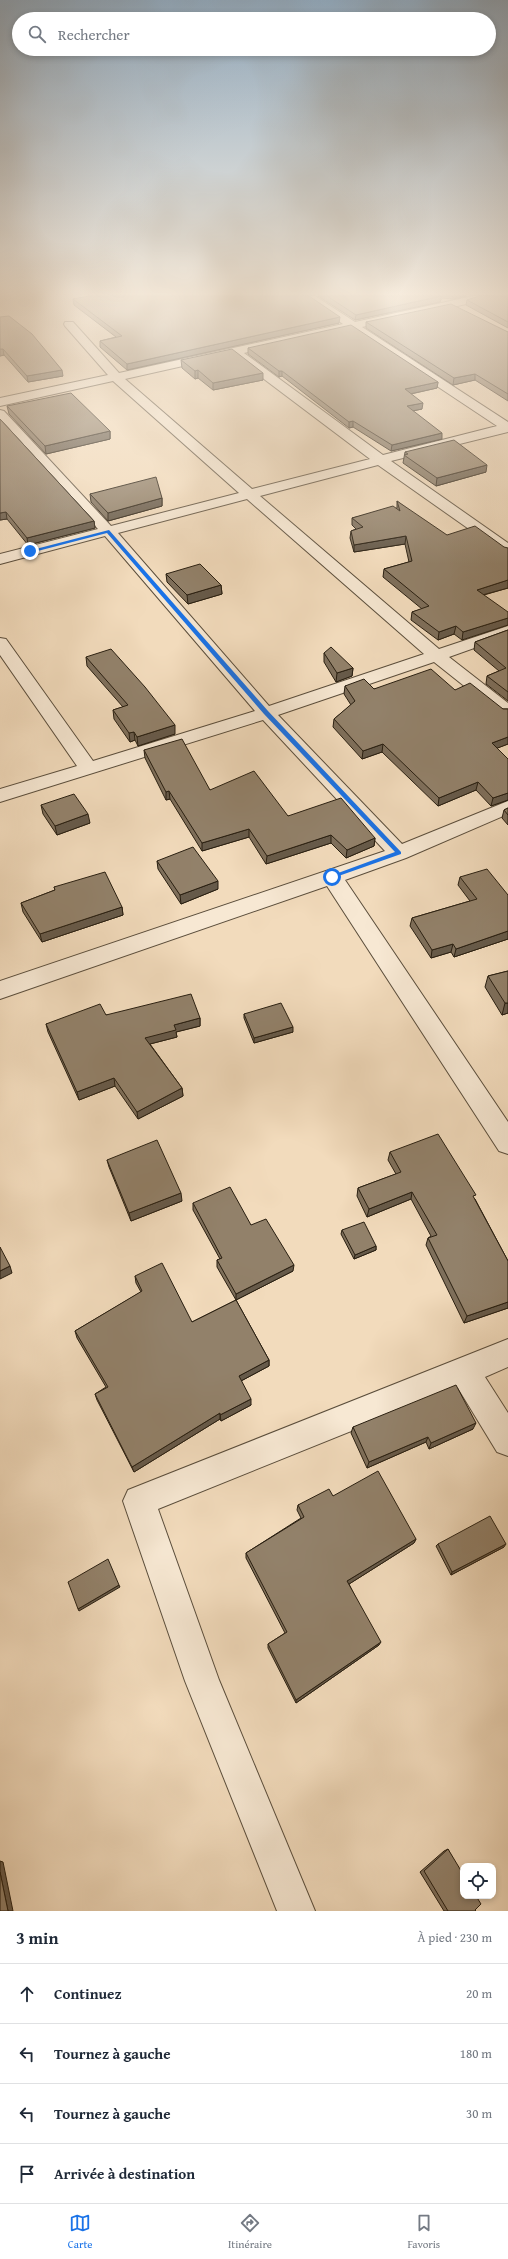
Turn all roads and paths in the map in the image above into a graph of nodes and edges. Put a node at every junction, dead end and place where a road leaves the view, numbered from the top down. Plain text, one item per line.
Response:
1 (78, 385) edge
2 (125, 385) edge
3 (280, 385) edge
4 (445, 385) edge
5 (0, 402) edge
6 (0, 414) edge
7 (508, 427) edge
8 (379, 459) junction
9 (249, 494) junction
10 (108, 531) junction
11 (508, 550) edge
12 (0, 559) edge
13 (508, 630) edge
14 (0, 643) edge
15 (436, 654) junction
16 (508, 712) edge
17 (266, 713) junction
18 (88, 767) junction
19 (0, 796) edge
20 (508, 807) edge
21 (399, 853) junction
22 (332, 877) junction
23 (0, 990) edge
24 (508, 1143) edge
25 (508, 1353) edge
26 (464, 1370) junction
27 (508, 1441) edge
28 (296, 1911) edge

1 - 5 street
2 - 9 street
3 - 8 street
4 - 7 street
6 - 10 street
7 - 8 street
8 - 9 street
8 - 11 street
9 - 10 street
9 - 15 street
10 - 12 street
10 - 17 street
13 - 15 street
14 - 18 street
15 - 16 street
15 - 17 street
17 - 18 street
17 - 21 street
18 - 19 street
20 - 21 street
21 - 22 street
22 - 23 street
22 - 24 street
25 - 26 street
26 - 27 street
26 - 28 street

